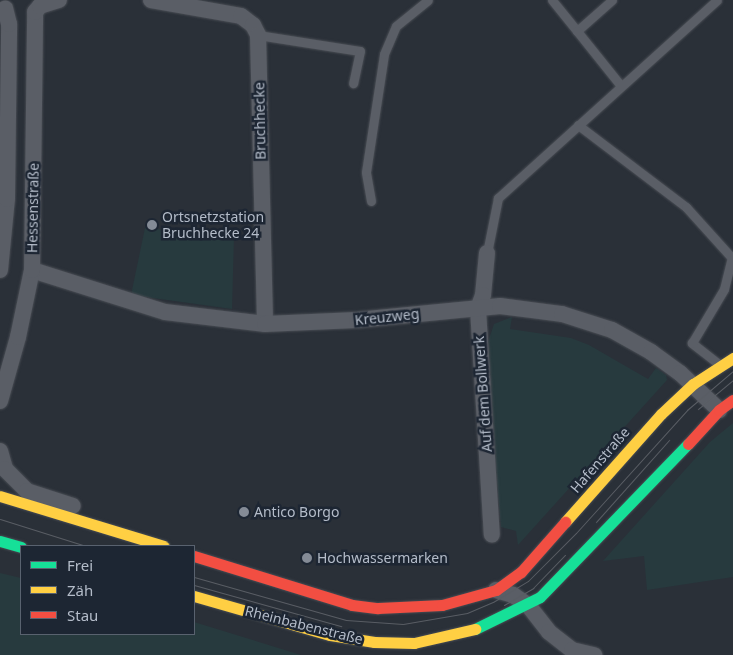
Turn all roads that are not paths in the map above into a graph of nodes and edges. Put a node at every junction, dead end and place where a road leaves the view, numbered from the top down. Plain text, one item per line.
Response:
1 (59, 0) edge
2 (151, 0) edge
3 (428, 0) edge
4 (552, 0) edge
5 (612, 0) edge
6 (717, 0) edge
7 (6, 4) edge
8 (577, 31) junction
9 (258, 35) junction
10 (353, 83) dead end
11 (621, 86) junction
12 (578, 125) junction
13 (370, 201) dead end
14 (1, 252) edge
15 (487, 253) joint
16 (732, 260) edge
17 (0, 270) edge
18 (32, 270) junction
19 (478, 308) junction
20 (265, 324) junction
21 (733, 358) edge
22 (720, 365) junction
23 (693, 384) junction
24 (733, 400) edge
25 (0, 401) edge
26 (719, 410) junction
27 (0, 451) edge
28 (0, 496) edge
29 (0, 505) edge
30 (90, 524) junction
31 (492, 535) dead end
32 (0, 541) edge
33 (129, 545) edge
34 (161, 545) edge
35 (20, 547) edge
36 (195, 556) edge
37 (195, 564) edge
38 (233, 568) junction
39 (496, 590) junction
40 (195, 596) edge
41 (528, 605) junction
42 (594, 655) edge

1 - 18 street, Hessenstraße
2 - 9 street
3 - 13 lane
4 - 8 lane
5 - 8 lane
6 - 11 lane
7 - 14 street
8 - 11 lane
9 - 10 lane
9 - 20 street, Bruchhecke
11 - 12 lane
12 - 15 lane
12 - 16 lane
14 - 17 street
15 - 19 street, Auf dem Bollwerk
16 - 22 lane
18 - 20 street, Kreuzweg
18 - 25 street, Hessenstraße
19 - 20 street, Kreuzweg
19 - 23 street, Kreuzweg
19 - 31 street, Auf dem Bollwerk
21 - 22 main road, Hafenstraße
22 - 23 main road, Hafenstraße
23 - 26 street, Kreuzweg
23 - 39 main road, Hafenstraße
24 - 26 main road
26 - 41 main road
27 - 30 street
28 - 30 main road
29 - 33 street
30 - 34 main road
32 - 35 main road
36 - 38 main road
37 - 38 street
38 - 39 main road
39 - 41 street
40 - 41 main road, Rheinbabenstraße
41 - 42 street

